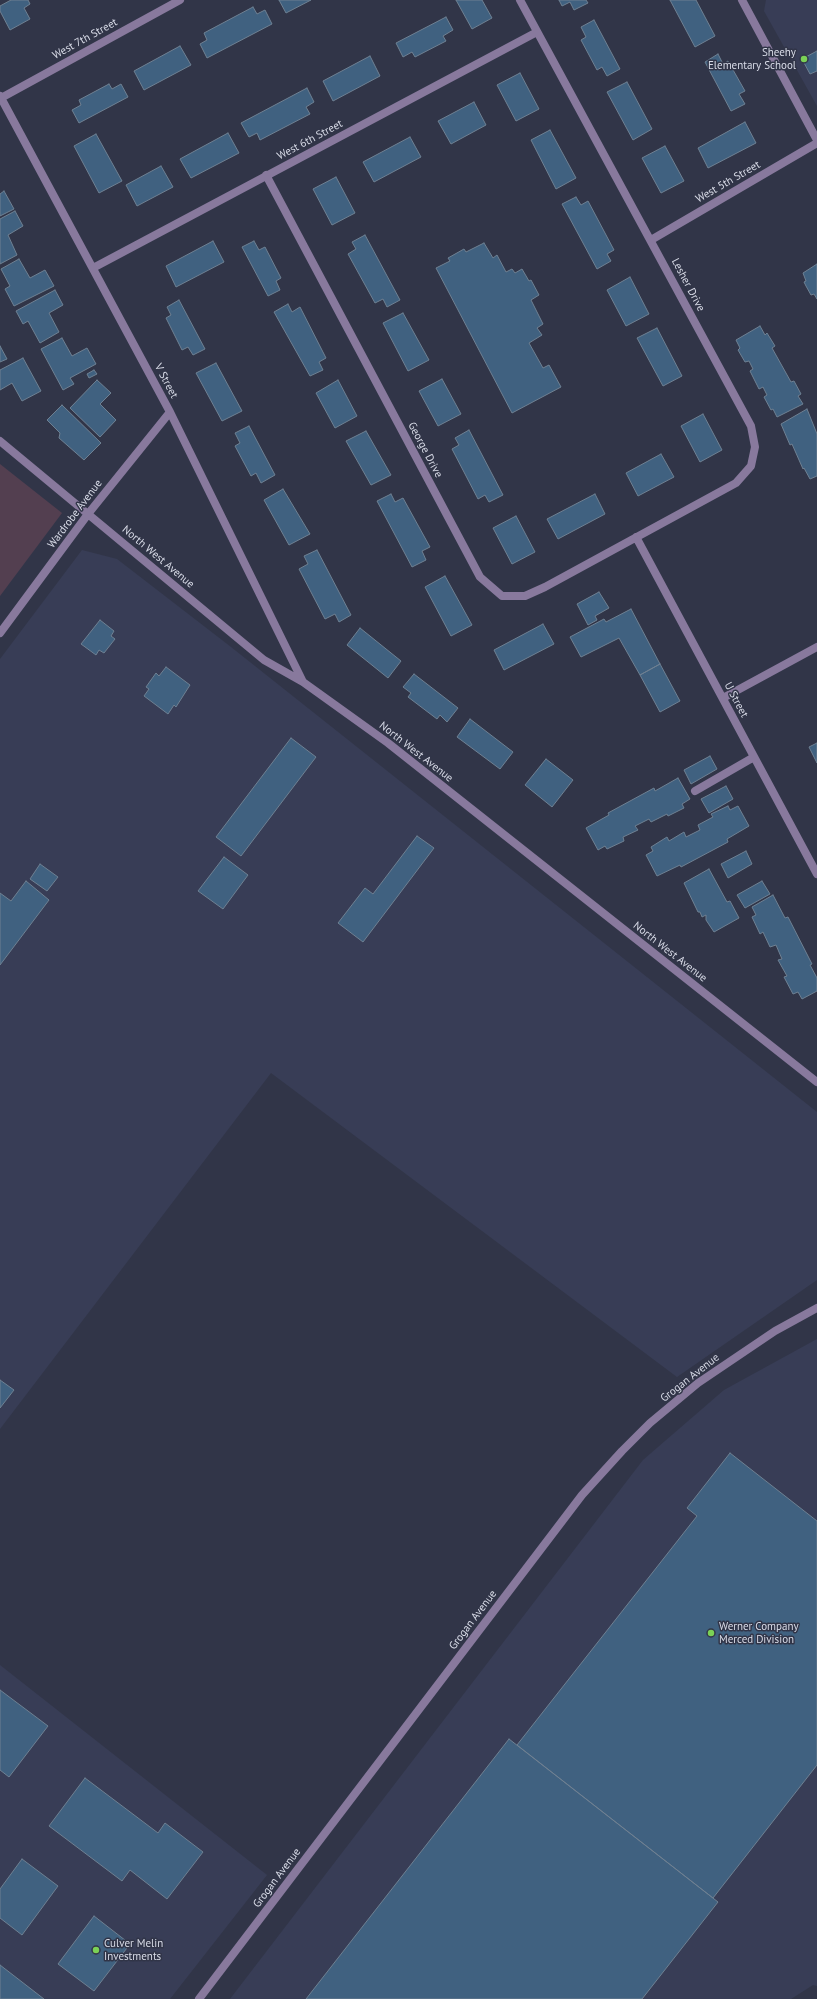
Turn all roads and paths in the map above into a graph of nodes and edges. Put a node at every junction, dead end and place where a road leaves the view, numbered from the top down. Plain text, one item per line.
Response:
1 (180, 0) edge
2 (520, 0) edge
3 (742, 0) edge
4 (537, 32) junction
5 (0, 97) edge
6 (817, 142) edge
7 (266, 175) junction
8 (651, 240) junction
9 (93, 268) junction
10 (170, 412) junction
11 (0, 441) edge
12 (88, 514) junction
13 (636, 537) junction
14 (0, 633) edge
15 (817, 647) edge
16 (303, 682) junction
17 (723, 698) junction
18 (754, 757) junction
19 (695, 791) dead end
20 (817, 874) edge
21 (817, 1082) edge
22 (817, 1308) edge
23 (199, 1999) edge

1 - 5 street, West 7th Street
2 - 4 street, Lesher Drive
3 - 6 street
4 - 7 street, West 6th Street
4 - 8 street, Lesher Drive
5 - 9 street, V Street
6 - 8 street, West 5th Street
7 - 9 street, West 6th Street
7 - 13 street, George Drive
8 - 13 street, Lesher Drive
9 - 10 street, V Street
10 - 12 street, Wardrobe Avenue
10 - 16 street, V Street
11 - 12 street, North West Avenue
12 - 14 street, Wardrobe Avenue
12 - 16 street, North West Avenue
13 - 17 street, U Street
15 - 17 street
16 - 21 street, North West Avenue
17 - 18 street, U Street
18 - 19 street
18 - 20 street, U Street
22 - 23 street, Grogan Avenue

